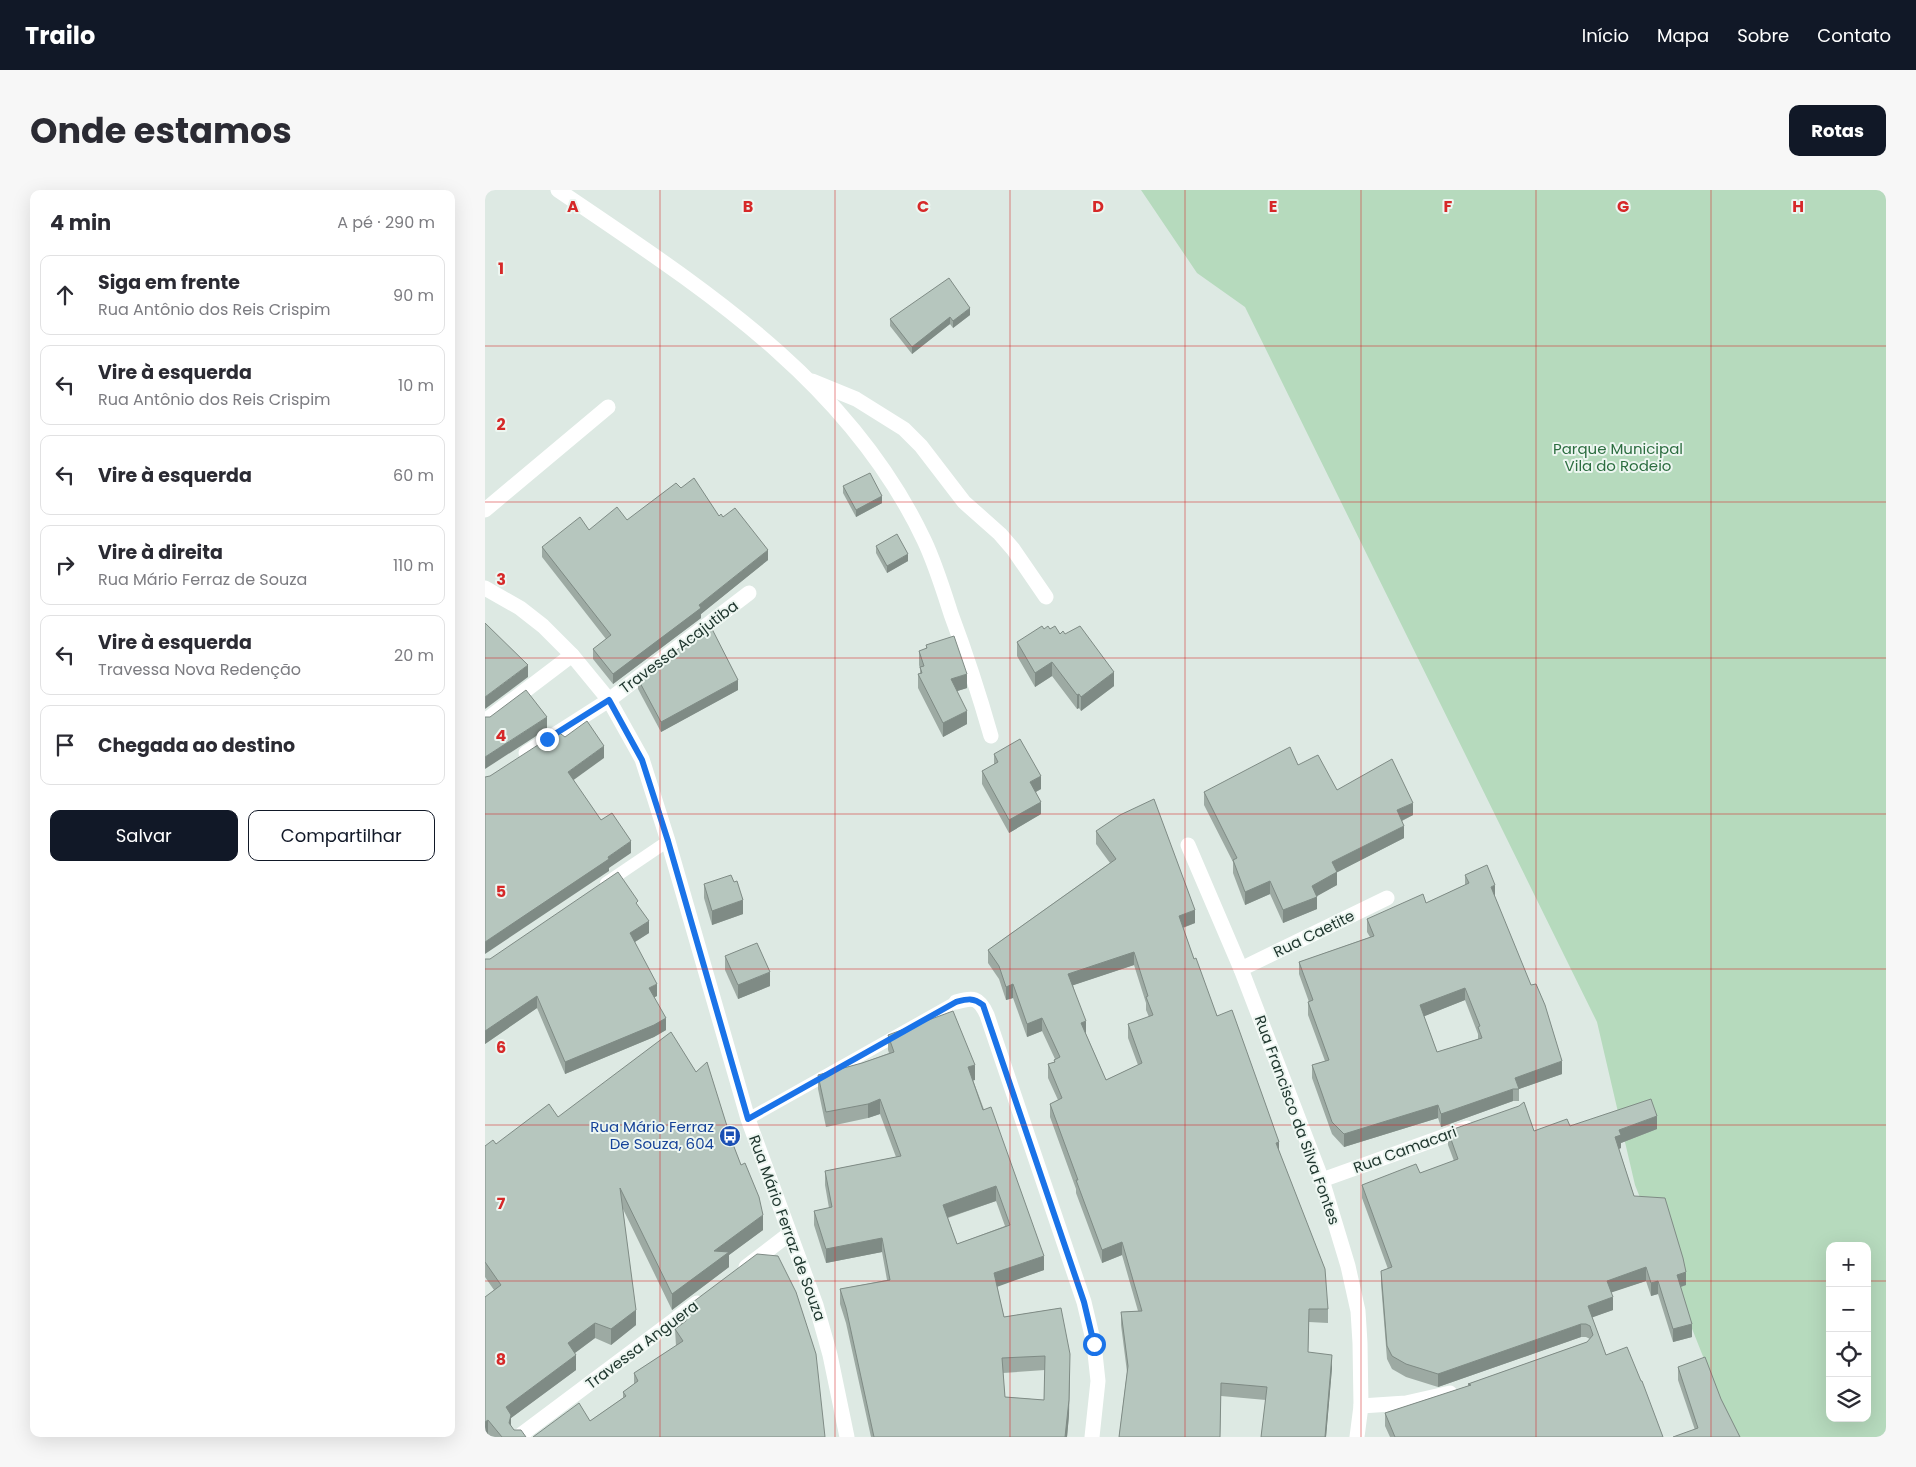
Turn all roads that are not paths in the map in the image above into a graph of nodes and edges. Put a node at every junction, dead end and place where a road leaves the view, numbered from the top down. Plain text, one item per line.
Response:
1 (558, 190) edge
2 (810, 381) junction
3 (608, 406) dead end
4 (485, 510) edge
5 (485, 588) edge
6 (749, 593) dead end
7 (1046, 597) dead end
8 (572, 654) junction
9 (609, 700) junction
10 (485, 720) edge
11 (991, 736) dead end
12 (516, 760) edge
13 (668, 841) junction
14 (1189, 845) dead end
15 (597, 888) edge
16 (1387, 898) dead end
17 (1241, 969) junction
18 (956, 1002) joint
19 (748, 1119) junction
20 (1479, 1123) edge
21 (1322, 1180) junction
22 (789, 1234) junction
23 (733, 1276) edge
24 (709, 1294) edge
25 (1462, 1389) edge
26 (1361, 1406) junction
27 (519, 1437) edge
28 (847, 1437) edge
29 (1092, 1437) edge
30 (1357, 1437) edge

1 - 2 street
2 - 7 street
2 - 11 street
3 - 4 street
5 - 8 street, Rua Mário Ferraz de Souza
6 - 9 street, Travessa Acajutiba
8 - 9 street, Rua Mário Ferraz de Souza
8 - 10 street
9 - 12 street, Travessa Acajutiba
9 - 13 street, Rua Mário Ferraz de Souza
13 - 15 lane
13 - 19 street, Rua Mário Ferraz de Souza
14 - 17 street, Rua Francisco da Silva Fontes
16 - 17 street, Rua Caetite
17 - 21 street, Rua Francisco da Silva Fontes
18 - 19 lane
18 - 29 street
19 - 22 street, Rua Mário Ferraz de Souza
20 - 21 street, Rua Camacari
21 - 26 street, Rua Francisco da Silva Fontes
22 - 23 street
22 - 28 street, Rua Mário Ferraz de Souza
24 - 27 street, Travessa Anguera
25 - 26 street
26 - 30 street, Rua Francisco da Silva Fontes

